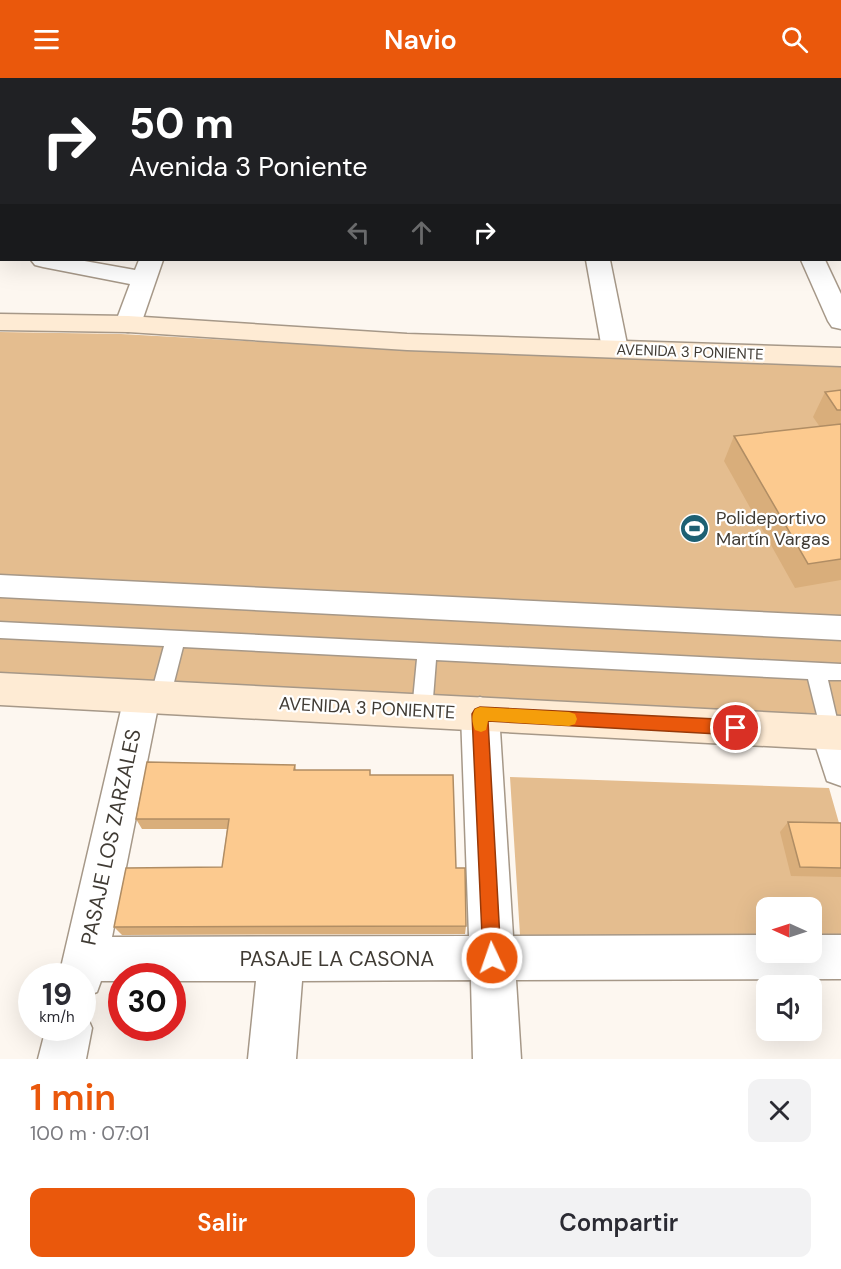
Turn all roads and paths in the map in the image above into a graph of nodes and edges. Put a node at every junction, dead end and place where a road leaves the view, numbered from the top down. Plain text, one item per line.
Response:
1 (55, 261) edge
2 (598, 261) edge
3 (813, 261) edge
4 (147, 269) edge
5 (841, 321) edge
6 (0, 322) edge
7 (128, 324) junction
8 (615, 349) junction
9 (841, 357) edge
10 (0, 586) edge
11 (841, 628) edge
12 (0, 630) edge
13 (176, 639) junction
14 (427, 651) junction
15 (816, 670) junction
16 (841, 672) edge
17 (0, 689) edge
18 (151, 697) junction
19 (422, 711) junction
20 (480, 714) junction
21 (835, 733) edge
22 (841, 768) edge
23 (841, 957) edge
24 (492, 958) junction
25 (281, 959) junction
26 (83, 963) edge
27 (96, 967) edge
28 (66, 1041) edge
29 (62, 1059) edge
30 (272, 1059) edge
31 (497, 1059) edge

1 - 4 street
2 - 8 street
3 - 5 street
4 - 7 street
6 - 7 main road, AVENIDA 3 PONIENTE
7 - 8 main road, AVENIDA 3 PONIENTE
8 - 9 main road, AVENIDA 3 PONIENTE
10 - 11 street
12 - 13 lane
13 - 14 lane
13 - 18 lane
14 - 15 lane
14 - 19 lane
15 - 16 lane
15 - 21 lane
17 - 18 main road, AVENIDA 3 PONIENTE
18 - 19 main road, AVENIDA 3 PONIENTE
18 - 26 street, PASAJE LOS ZARZALES
19 - 20 main road, AVENIDA 3 PONIENTE
20 - 21 main road, AVENIDA 3 PONIENTE
20 - 24 street
21 - 22 street
23 - 24 street, PASAJE LA CASONA
24 - 25 street, PASAJE LA CASONA
24 - 31 street
25 - 27 street, PASAJE LA CASONA
25 - 30 street
28 - 29 street

